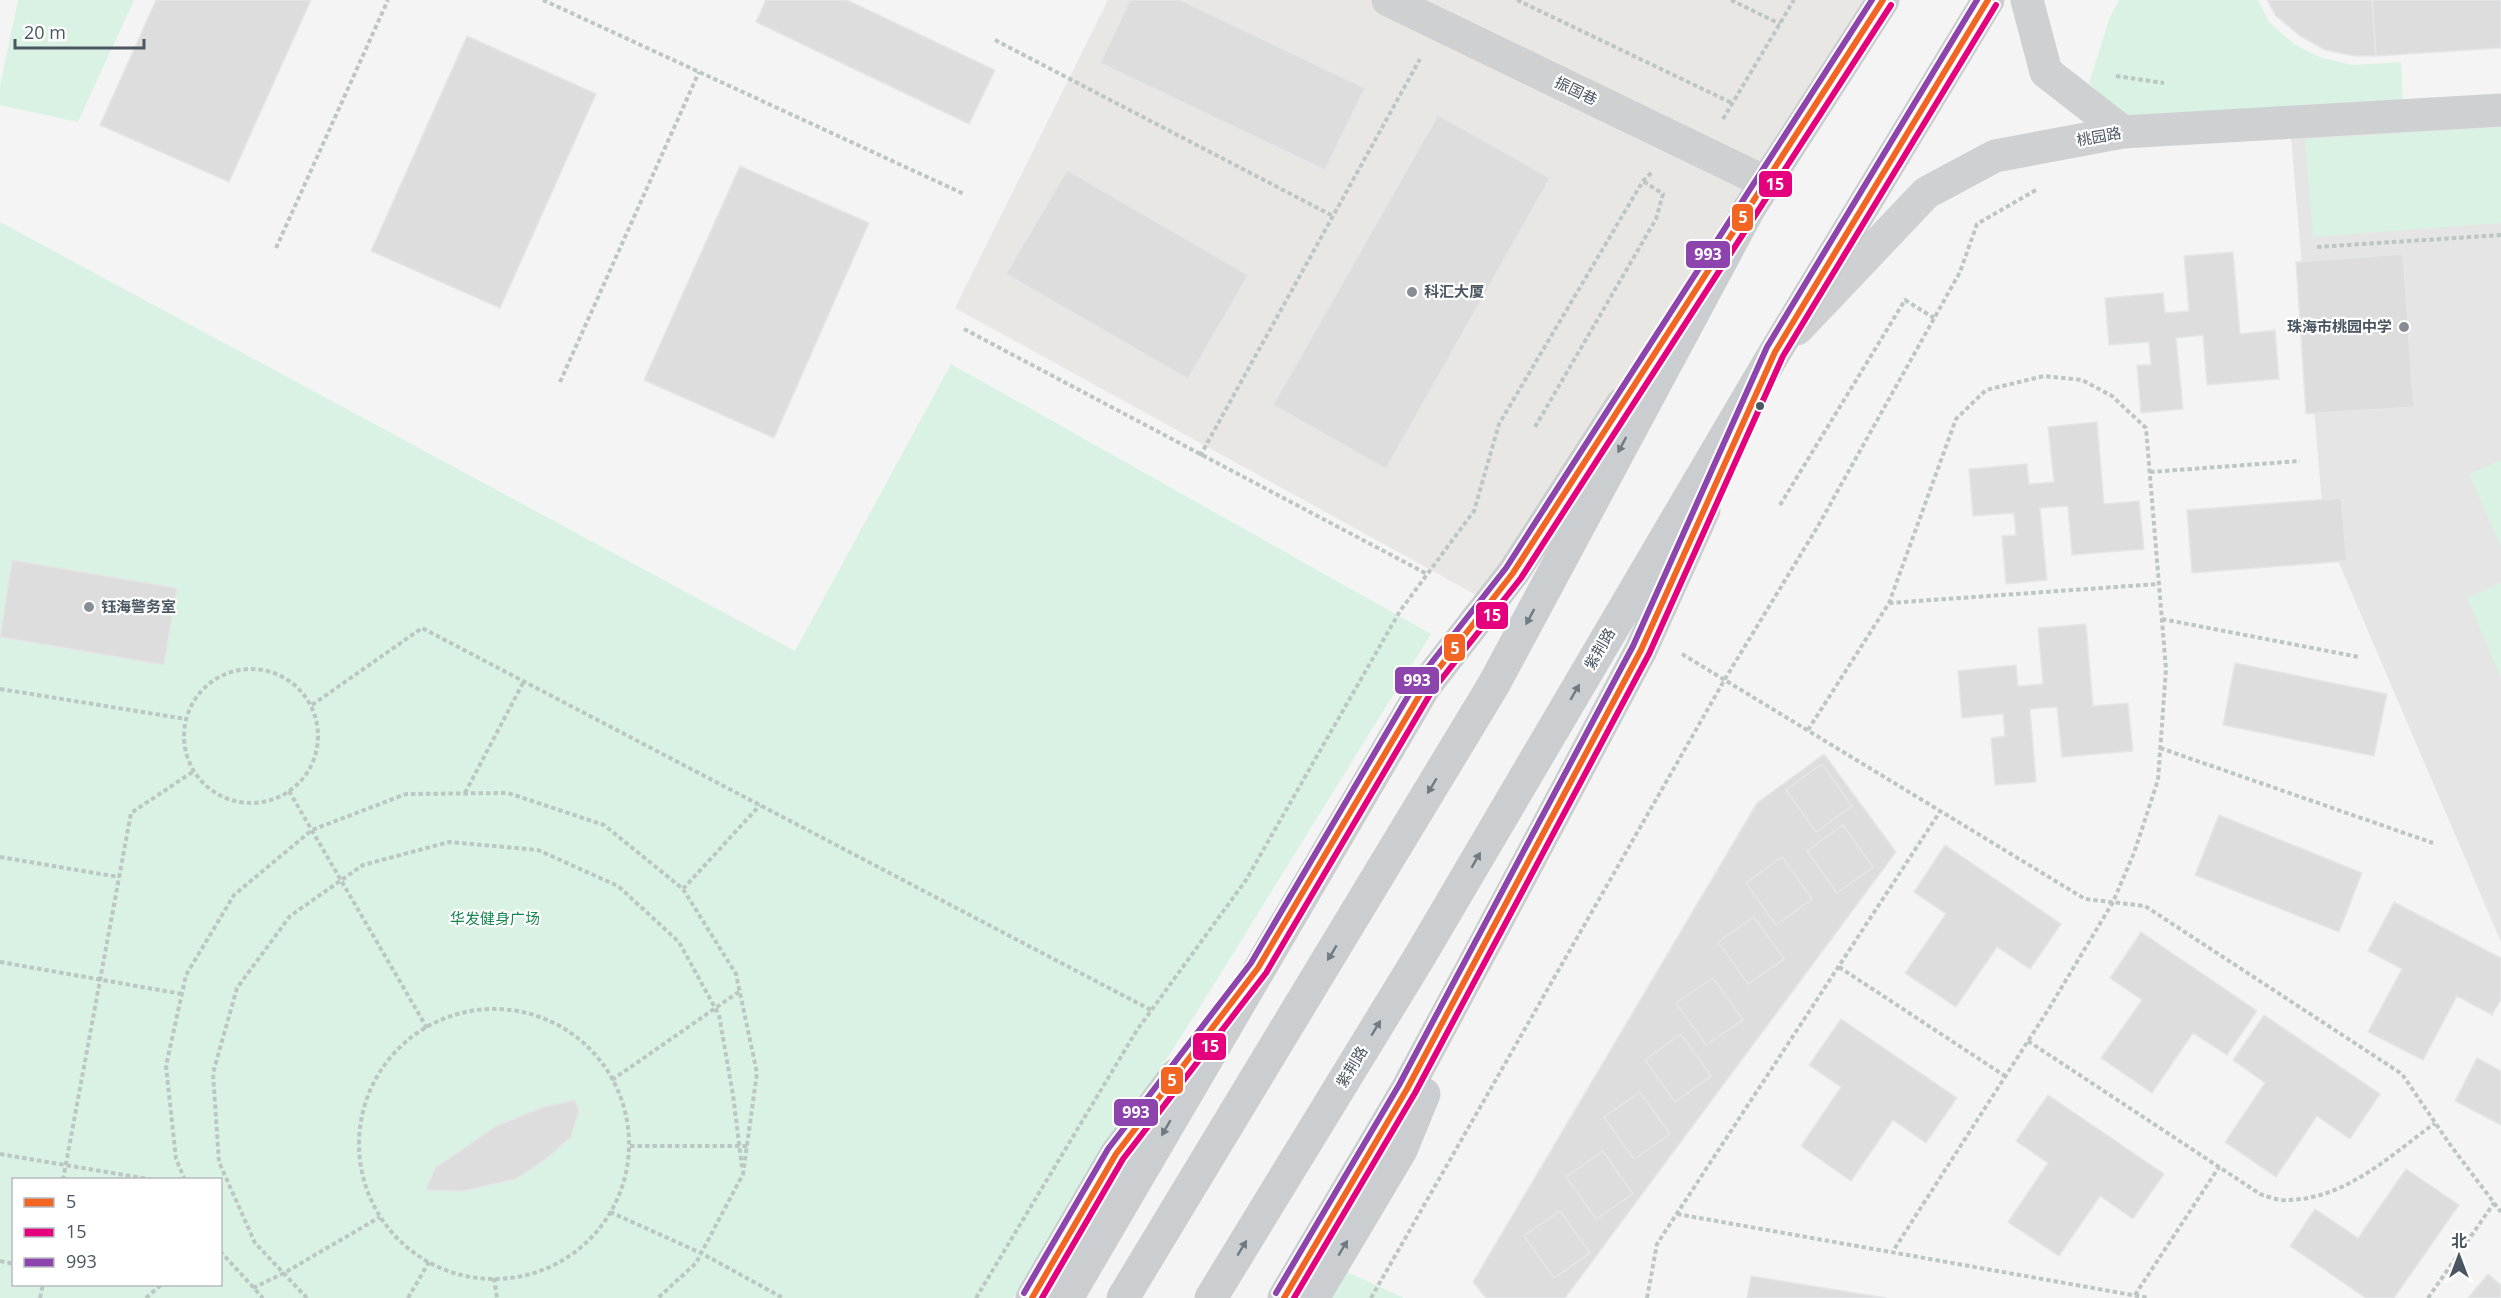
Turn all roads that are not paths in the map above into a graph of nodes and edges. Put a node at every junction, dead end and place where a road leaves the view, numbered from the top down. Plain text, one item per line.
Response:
1 (1388, 0) edge
2 (1883, 0) edge
3 (1988, 0) edge
4 (2027, 0) edge
5 (2501, 110) edge
6 (2122, 132) junction
7 (1757, 195) junction
8 (1775, 352) junction
9 (1489, 936) junction
10 (1258, 968) junction
11 (1032, 1298) edge
12 (1067, 1298) edge
13 (1123, 1298) edge
14 (1211, 1298) edge
15 (1284, 1298) edge
16 (1313, 1298) edge

1 - 7 street, 振国巷
2 - 7 main road
3 - 8 main road, 紫荆路
4 - 6 street
5 - 6 street, 桃园路
6 - 8 street, 桃园路
7 - 10 main road
7 -> 13 main road
8 - 9 main road
14 -> 8 main road, 紫荆路
9 - 15 main road
16 -> 9 main road
10 - 11 main road
10 -> 12 main road

